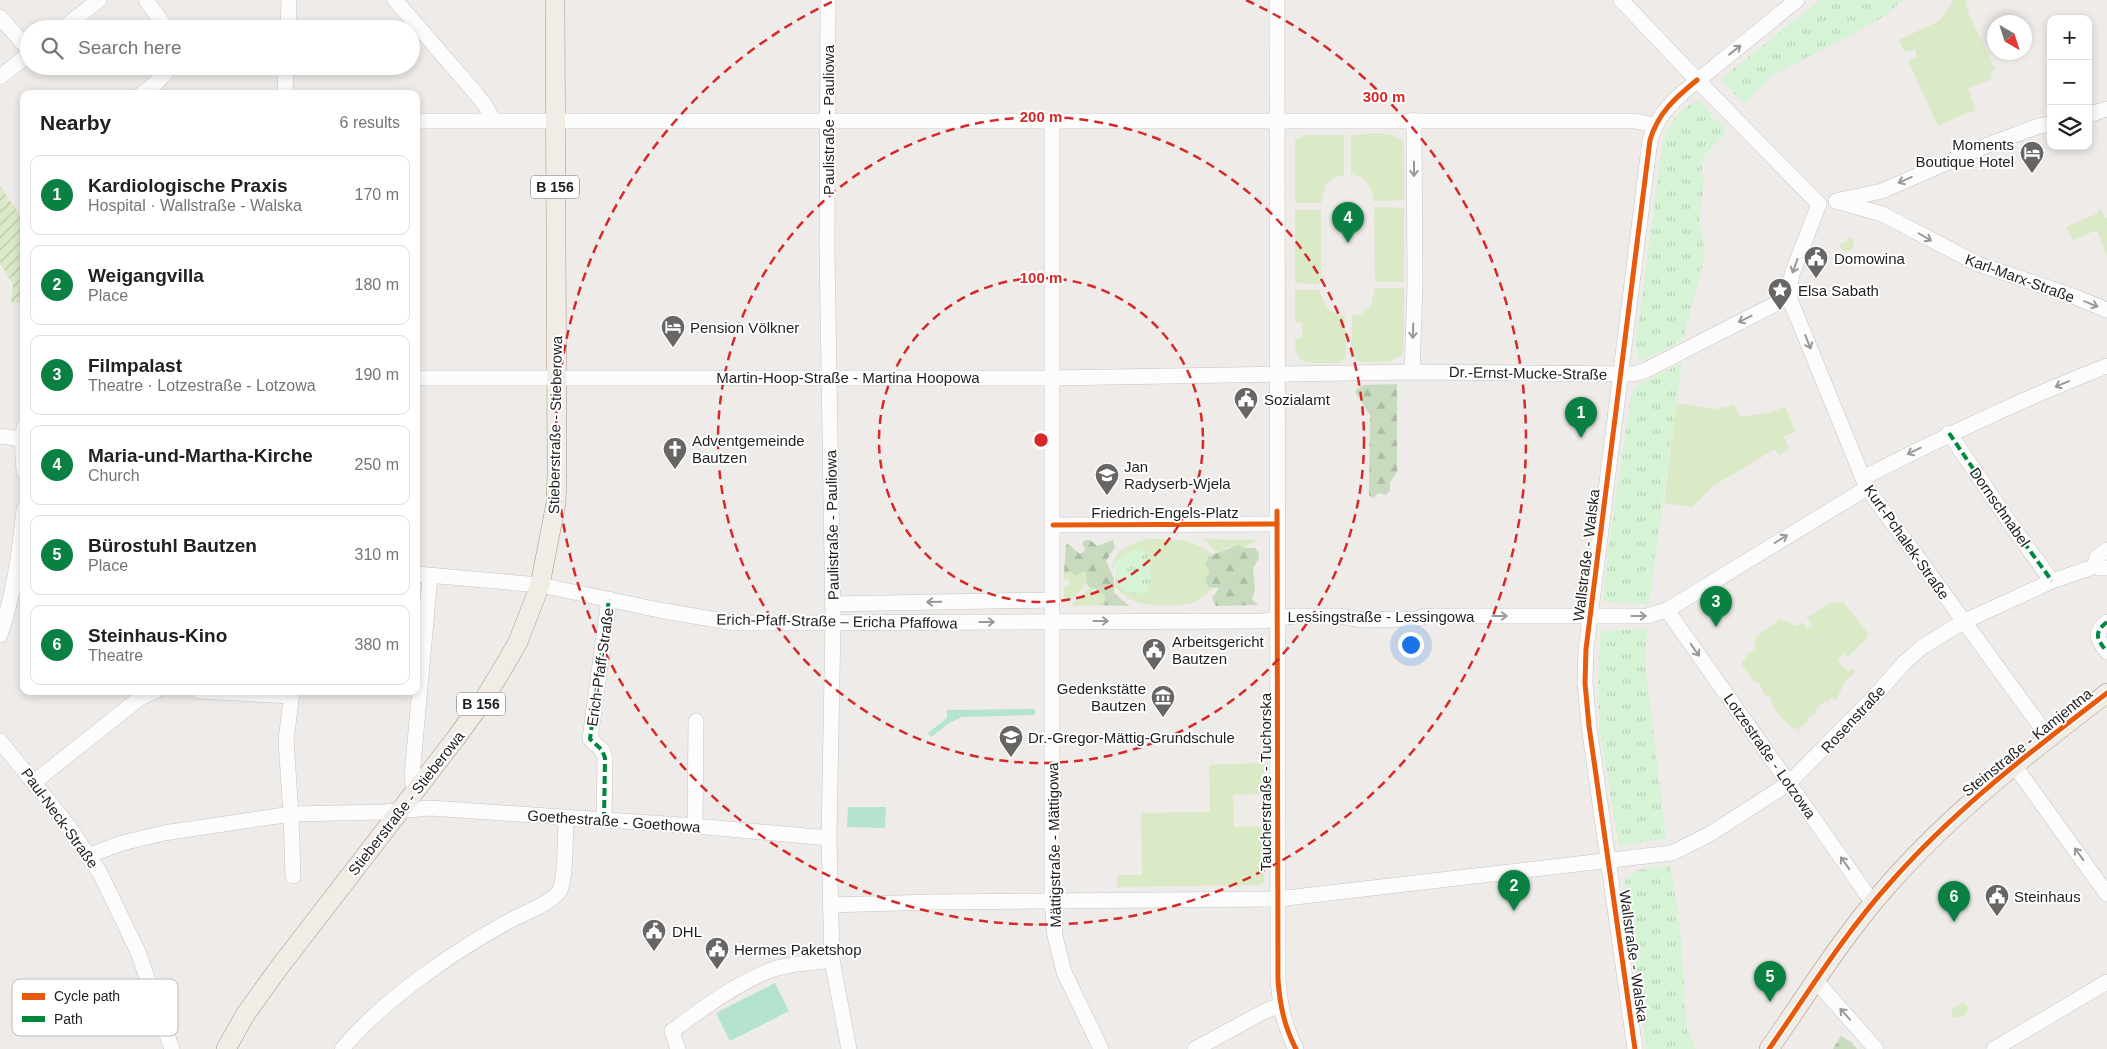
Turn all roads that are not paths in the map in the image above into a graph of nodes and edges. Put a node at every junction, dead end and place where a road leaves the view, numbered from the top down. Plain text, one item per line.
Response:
1 (100, 0) edge
2 (146, 0) edge
3 (289, 0) edge
4 (394, 0) edge
5 (555, 0) edge
6 (828, 0) edge
7 (1277, 0) edge
8 (1621, 0) edge
9 (1797, 0) edge
10 (0, 16) edge
11 (74, 20) edge
12 (161, 20) edge
13 (288, 20) edge
14 (412, 20) edge
15 (420, 30) edge
16 (20, 41) edge
17 (20, 60) edge
18 (163, 75) edge
19 (286, 75) edge
20 (0, 77) edge
21 (1697, 80) junction
22 (147, 90) edge
23 (285, 90) edge
24 (2107, 109) edge
25 (2092, 113) edge
26 (493, 120) junction
27 (1414, 120) junction
28 (420, 121) edge
29 (556, 121) junction
30 (1052, 121) junction
31 (1277, 121) junction
32 (828, 122) junction
33 (1655, 125) junction
34 (2047, 125) edge
35 (1882, 191) junction
36 (1836, 201) junction
37 (1819, 204) junction
38 (1882, 214) junction
39 (1789, 297) junction
40 (2107, 310) edge
41 (2107, 366) edge
42 (1412, 372) junction
43 (1279, 374) junction
44 (1622, 375) junction
45 (558, 377) junction
46 (830, 377) junction
47 (420, 378) edge
48 (1052, 378) junction
49 (20, 433) edge
50 (1950, 433) junction
51 (0, 436) edge
52 (1865, 483) junction
53 (1277, 524) junction
54 (1053, 525) junction
55 (20, 549) edge
56 (2107, 550) edge
57 (2101, 567) edge
58 (423, 575) edge
59 (2052, 581) junction
60 (540, 585) junction
61 (609, 599) junction
62 (1052, 600) junction
63 (833, 604) junction
64 (1666, 610) junction
65 (1591, 616) junction
66 (1277, 617) junction
67 (1052, 621) junction
68 (833, 622) junction
69 (1963, 622) junction
70 (2107, 622) edge
71 (420, 630) edge
72 (0, 635) edge
73 (2107, 652) edge
74 (2107, 694) edge
75 (147, 695) edge
76 (292, 695) edge
77 (416, 695) edge
78 (696, 721) dead end
79 (2049, 738) junction
80 (0, 741) edge
81 (2014, 765) junction
82 (34, 782) junction
83 (1789, 783) junction
84 (414, 791) junction
85 (399, 811) junction
86 (292, 814) junction
87 (566, 818) junction
88 (604, 820) junction
89 (695, 826) junction
90 (829, 838) junction
91 (90, 856) junction
92 (1607, 861) junction
93 (293, 876) dead end
94 (2107, 894) edge
95 (1278, 899) junction
96 (1052, 902) junction
97 (1873, 903) junction
98 (830, 905) junction
99 (832, 960) junction
100 (147, 979) edge
101 (2107, 982) edge
102 (1811, 985) junction
103 (1280, 1006) junction
104 (167, 1036) edge
105 (172, 1049) edge
106 (226, 1049) edge
107 (342, 1049) edge
108 (678, 1049) edge
109 (849, 1049) edge
110 (1101, 1049) edge
111 (1195, 1049) edge
112 (1296, 1049) edge
113 (1635, 1049) edge
114 (1769, 1049) edge
115 (1876, 1049) edge
116 (1994, 1049) edge

1 - 11 street
2 - 12 street
3 - 13 street
4 - 14 street
5 - 29 main road, Stieberstraße - Stieberowa / B 156
6 - 32 street, Paulistraße - Pauliowa
7 - 31 street
8 - 21 street
21 -> 9 street, Wallstraße - Walska
10 - 16 street
15 - 26 street
17 - 20 street
18 - 22 street
19 - 23 street
21 - 33 street, Wallstraße - Walska
21 - 37 street
24 - 25 street
26 - 28 street
26 - 29 street
27 - 31 street
27 - 33 street
27 -> 42 street
29 - 32 street
29 - 45 main road, Stieberstraße - Stieberowa / B 156
30 - 31 street
30 - 32 street
30 - 48 street, Mättigstraße - Mättigowa
31 - 43 street, Taucherstraße - Tuchorska
32 - 46 street, Paulistraße - Pauliowa
33 - 44 street, Wallstraße - Walska
34 -> 35 street
35 - 36 street
35 - 38 street
36 - 37 street
36 - 38 street, Karl-Marx-Straße
37 -> 39 street
38 -> 40 street, Karl-Marx-Straße
39 -> 44 street, Dr.-Ernst-Mucke-Straße
39 -> 52 street, Kurt-Pchalek-Straße
41 -> 50 street, Lessingstraße - Lessingowa
42 - 43 street, Dr.-Ernst-Mucke-Straße
42 - 44 street, Dr.-Ernst-Mucke-Straße
43 - 48 street, Martin-Hoop-Straße - Martina Hoopowa
43 - 53 street, Taucherstraße - Tuchorska
44 - 65 street, Wallstraße - Walska
45 - 46 street, Martin-Hoop-Straße - Martina Hoopowa
45 - 47 street, Martin-Hoop-Straße - Martina Hoopowa
45 - 60 main road, Stieberstraße - Stieberowa / B 156
46 - 48 street, Martin-Hoop-Straße - Martina Hoopowa
46 - 63 street, Paulistraße - Pauliowa
48 - 54 street, Mättigstraße - Mättigowa
49 - 51 street
50 -> 52 street, Lessingstraße - Lessingowa
50 - 59 street, Dornschnabel
64 -> 52 street, Lessingstraße - Lessingowa
52 - 69 street, Kurt-Pchalek-Straße
53 - 54 street, Friedrich-Engels-Platz
53 - 66 street, Taucherstraße - Tuchorska
54 - 62 street, Mättigstraße - Mättigowa
55 - 72 street
56 - 57 street
57 - 59 street, Rosenstraße
58 - 60 street, Erich-Pfaff-Straße – Ericha Pfaffowa
58 - 71 street
59 - 69 street, Rosenstraße
60 - 61 street, Erich-Pfaff-Straße – Ericha Pfaffowa
60 - 84 main road, Stieberstraße - Stieberowa / B 156
61 - 68 street, Erich-Pfaff-Straße – Ericha Pfaffowa
61 - 88 street, Erich-Pfaff-Straße
62 -> 63 street, Erich-Pfaff-Straße – Ericha Pfaffowa
62 - 67 street, Mättigstraße - Mättigowa
63 - 68 street, Paulistraße - Pauliowa
65 -> 64 street, Lessingstraße - Lessingowa
64 -> 83 street, Lotzestraße - Lotzowa
66 -> 65 street, Lessingstraße - Lessingowa
65 - 92 street, Wallstraße - Walska
67 -> 66 street, Lessingstraße - Lessingowa
66 - 95 street, Taucherstraße - Tuchorska
68 -> 67 street, Erich-Pfaff-Straße – Ericha Pfaffowa
67 - 96 street, Mättigstraße - Mättigowa
68 - 90 street, Paulistraße - Pauliowa
69 - 79 street, Kurt-Pchalek-Straße
69 - 83 street, Rosenstraße
70 - 73 street
74 - 79 main road, Steinstraße - Kamjentna
75 - 82 street
76 - 86 street
77 - 84 street
78 - 89 street
79 - 81 main road, Steinstraße - Kamjentna
80 - 82 street, Paul-Neck-Straße
94 -> 81 street
81 - 97 main road, Steinstraße - Kamjentna
82 - 91 street, Paul-Neck-Straße
83 - 92 street, Rosenstraße
97 -> 83 street, Lotzestraße - Lotzowa
84 - 85 main road, Stieberstraße - Stieberowa / B 156
85 - 86 street, Goethestraße - Goethowa
85 - 87 street, Goethestraße - Goethowa
85 - 106 main road, Stieberstraße - Stieberowa / B 156
86 - 91 street, Goethestraße - Goethowa
86 - 93 street
87 - 88 street, Goethestraße - Goethowa
87 - 107 street
88 - 89 street, Goethestraße - Goethowa
89 - 90 street, Goethestraße - Goethowa
90 - 98 street, Paulistraße - Pauliowa
91 - 100 street, Paul-Neck-Straße
92 - 95 street, Rosenstraße
92 - 113 street, Wallstraße - Walska
95 - 96 street, Rosenstraße
95 - 103 street, Taucherstraße - Tuchorska
96 - 98 street, Rosenstraße
96 - 110 street, Mättigstraße - Mättigowa
97 - 102 main road, Steinstraße - Kamjentna
98 - 99 street, Paulistraße - Pauliowa
99 - 108 street
99 - 109 street, Paulistraße - Pauliowa
101 - 116 street
102 - 114 main road, Steinstraße - Kamjentna
115 -> 102 street
103 - 111 street
103 - 112 street, Taucherstraße - Tuchorska
104 - 105 street, Paul-Neck-Straße

